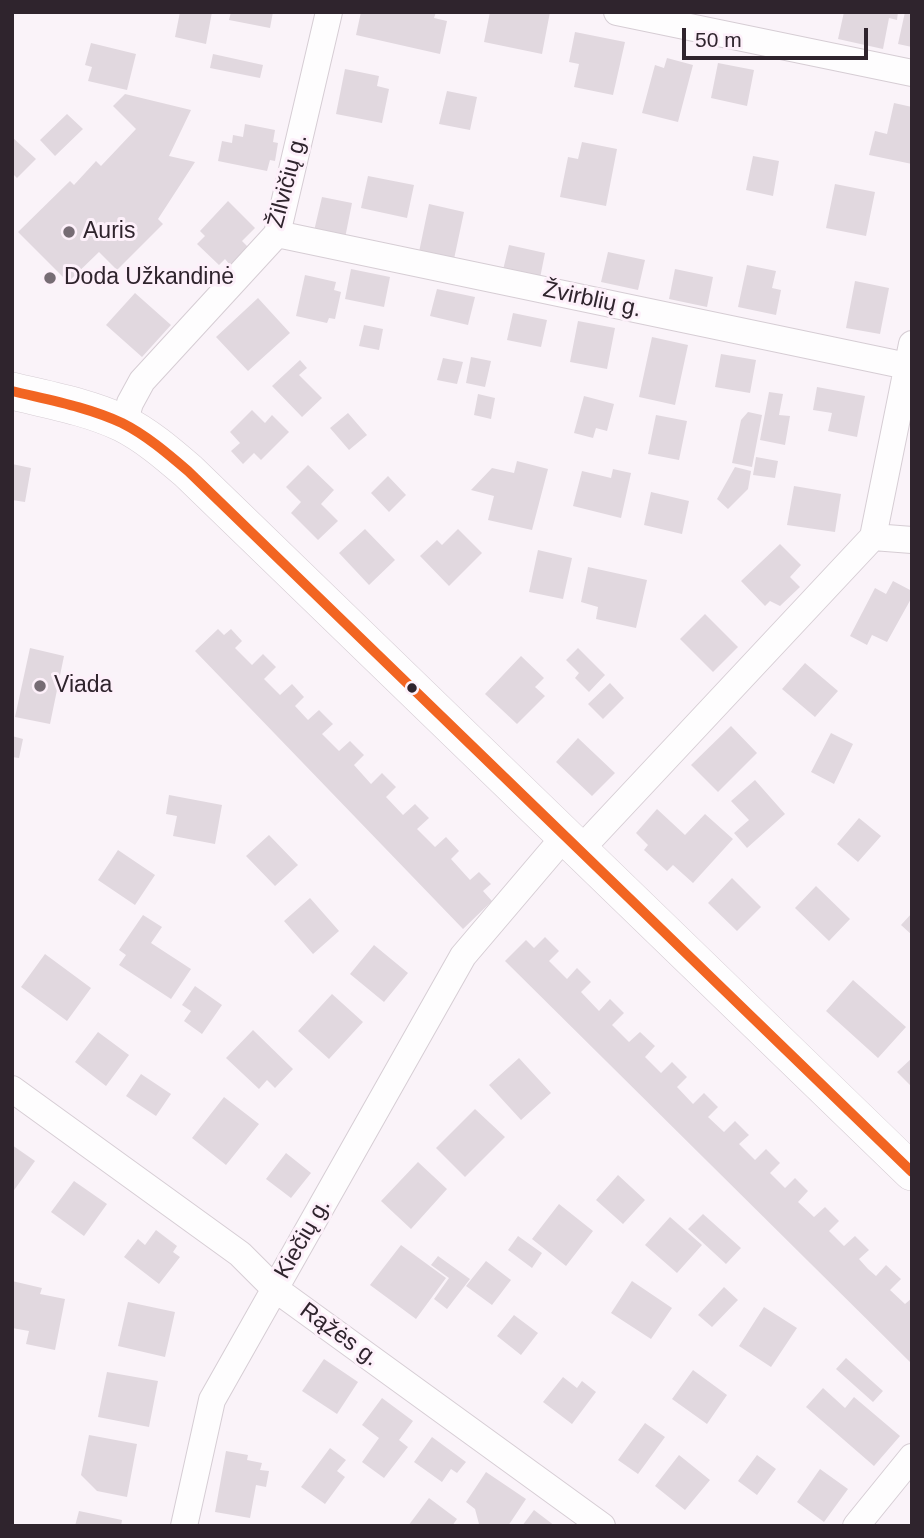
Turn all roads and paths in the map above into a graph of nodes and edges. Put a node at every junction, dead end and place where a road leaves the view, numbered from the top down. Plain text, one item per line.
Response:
1 (329, 12) edge
2 (617, 12) edge
3 (912, 73) edge
4 (277, 234) junction
5 (909, 355) edge
6 (12, 391) edge
7 (124, 424) junction
8 (873, 537) junction
9 (912, 540) edge
10 (573, 843) junction
11 (12, 1089) edge
12 (910, 1168) edge
13 (274, 1288) junction
14 (912, 1457) edge
15 (184, 1526) edge
16 (602, 1526) edge
17 (856, 1526) edge

1 - 4 street, Žilvičių g.
2 - 3 street
4 - 5 street, Žvirblių g.
4 - 7 street, Žilvičių g.
5 - 8 street
6 - 7 street
7 - 10 street
8 - 9 street
8 - 10 street, Kiečių g.
10 - 12 street
10 - 13 street, Kiečių g.
11 - 13 street, Rąžės g.
13 - 15 street, Kiečių g.
13 - 16 street, Rąžės g.
14 - 17 street

